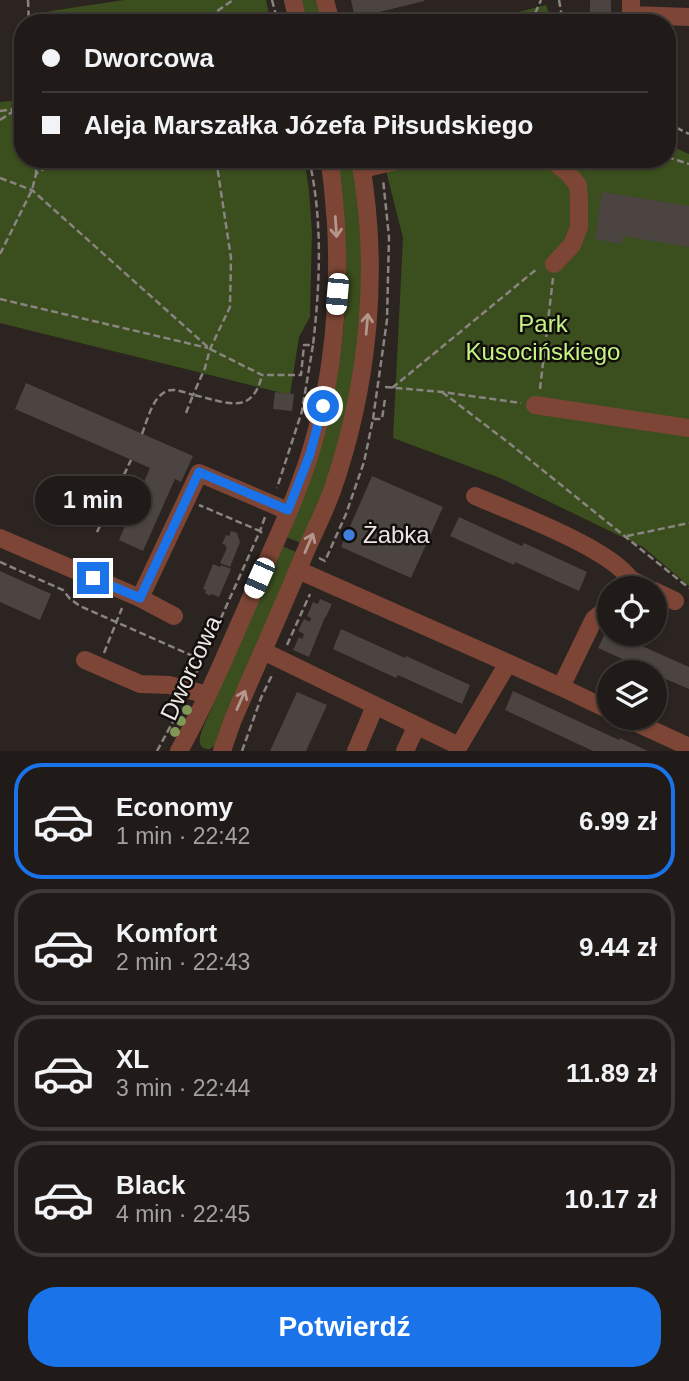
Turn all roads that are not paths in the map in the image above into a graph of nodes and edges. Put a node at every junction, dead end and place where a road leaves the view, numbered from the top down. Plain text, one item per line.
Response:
1 (330, 168) edge
2 (362, 168) edge
3 (562, 168) edge
4 (554, 264) road end
5 (535, 405) road end
6 (689, 428) edge
7 (475, 496) dead end
8 (288, 510) junction
9 (0, 538) edge
10 (298, 570) junction
11 (625, 576) edge
12 (667, 597) edge
13 (140, 598) junction
14 (675, 601) dead end
15 (174, 616) dead end
16 (597, 617) edge
17 (263, 651) junction
18 (92, 663) road end
19 (508, 663) junction
20 (561, 687) junction
21 (208, 695) junction
22 (597, 704) edge
23 (375, 706) junction
24 (194, 724) junction
25 (416, 727) junction
26 (652, 730) edge
27 (689, 747) edge
28 (221, 749) edge
29 (464, 749) edge
30 (179, 751) edge
31 (195, 751) edge
32 (355, 751) edge
33 (405, 751) edge

1 -> 8 street, Dworcowa
10 -> 2 street
3 - 4 street
5 - 6 street
7 - 11 street
8 - 13 street
8 - 21 street, Dworcowa
9 - 13 street
10 - 17 street
10 - 19 street
12 - 14 street
13 - 15 street
16 - 20 street
17 - 23 street
28 -> 17 street
18 - 21 street
19 - 20 street
19 - 29 street
20 - 22 street
21 - 24 street, Dworcowa
23 - 25 street
23 - 32 street
24 - 30 street, Dworcowa
24 - 31 street
25 - 29 street
25 - 33 street
26 - 27 street

